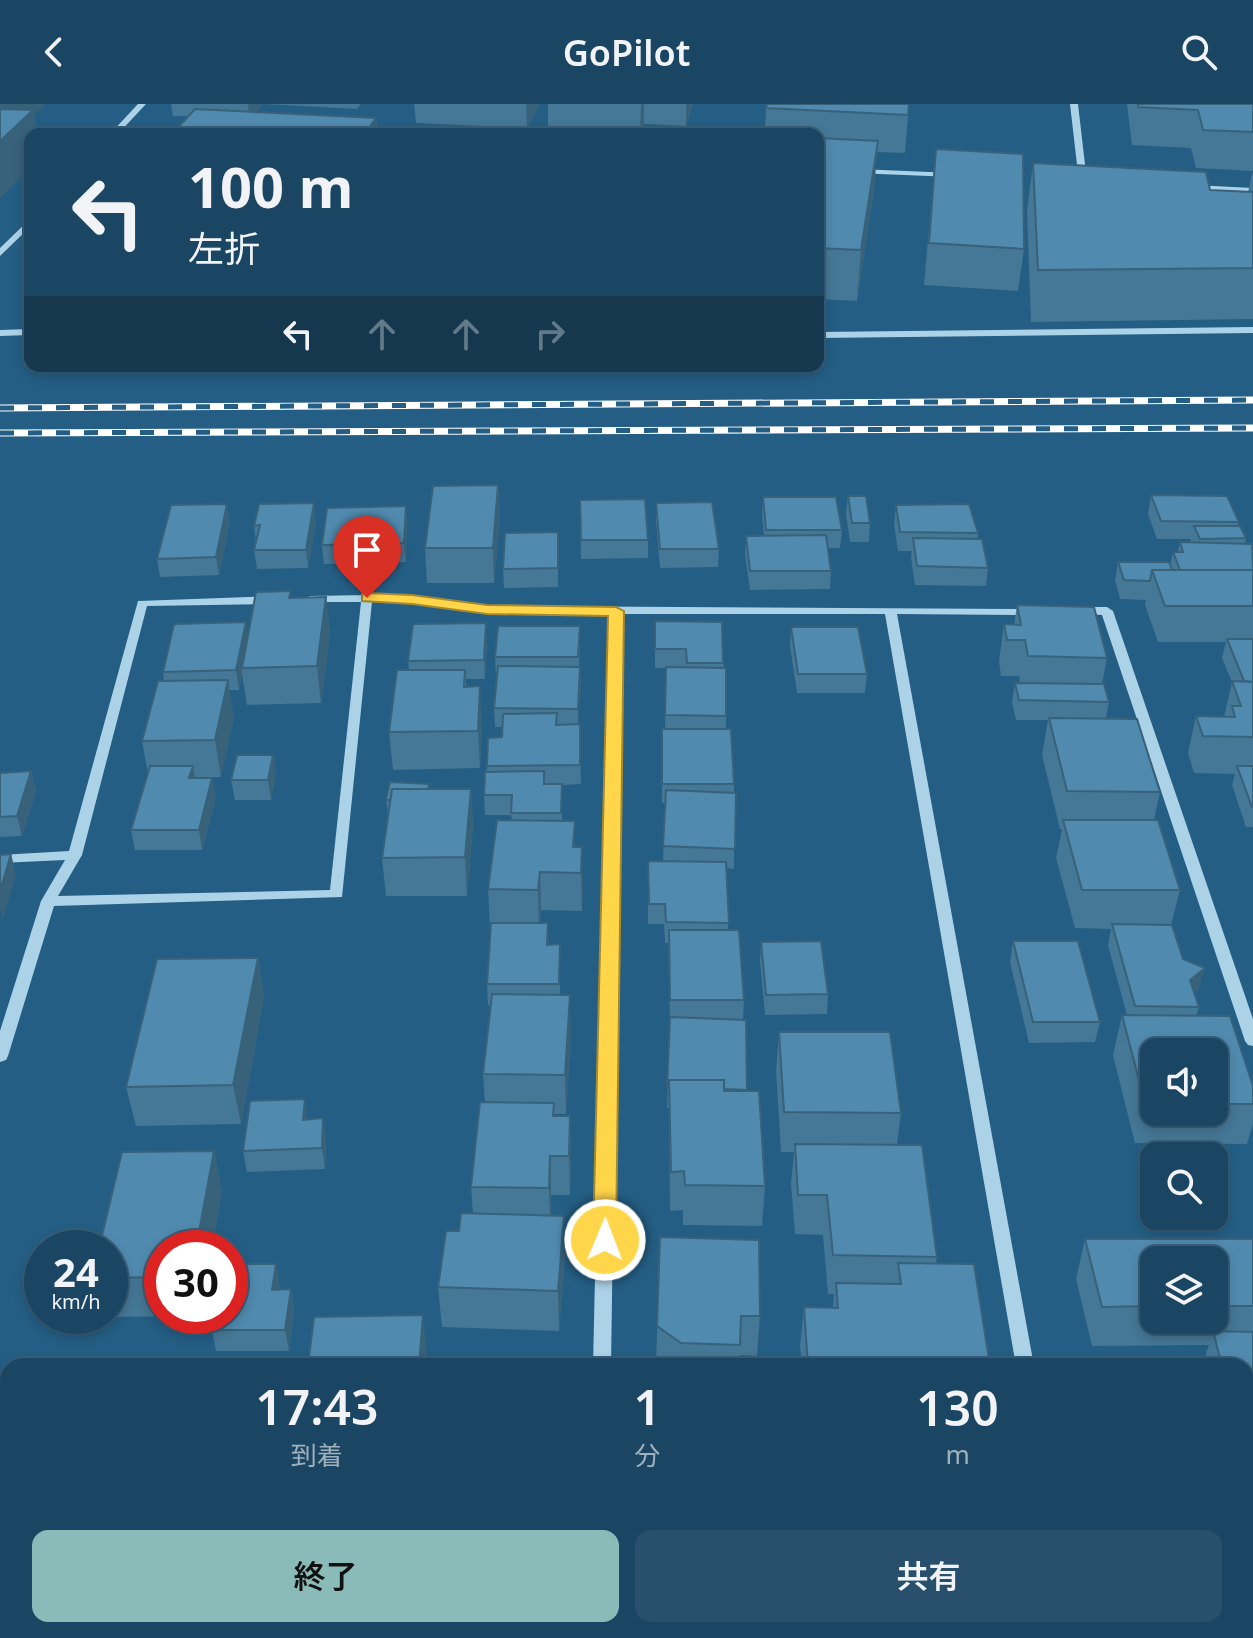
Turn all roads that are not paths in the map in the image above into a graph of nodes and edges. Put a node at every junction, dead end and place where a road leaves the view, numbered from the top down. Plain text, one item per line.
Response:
1 (142, 104) edge
2 (1074, 104) edge
3 (120, 128) edge
4 (849, 170) edge
5 (958, 176) edge
6 (1067, 181) edge
7 (1083, 182) junction
8 (1098, 182) edge
9 (1176, 186) edge
10 (1253, 190) edge
11 (24, 228) edge
12 (0, 253) edge
13 (1253, 330) edge
14 (24, 332) edge
15 (0, 333) edge
16 (824, 335) edge
17 (367, 598) junction
18 (890, 610) junction
19 (616, 611) junction
20 (1045, 611) edge
21 (1061, 611) edge
22 (75, 855) junction
23 (0, 859) edge
24 (48, 901) junction
25 (1253, 1041) edge
26 (0, 1056) edge
27 (602, 1358) edge
28 (1024, 1358) edge

1 - 3 street
2 - 7 street
4 - 5 street
6 - 7 street
7 - 8 street
9 - 10 street
11 - 12 street
13 - 16 street
14 - 15 street
17 - 19 street
17 - 22 street
17 - 24 street
18 - 19 street
18 - 20 street
18 - 28 street
19 - 27 street
21 - 25 street
22 - 23 street
22 - 24 street
24 - 26 street

